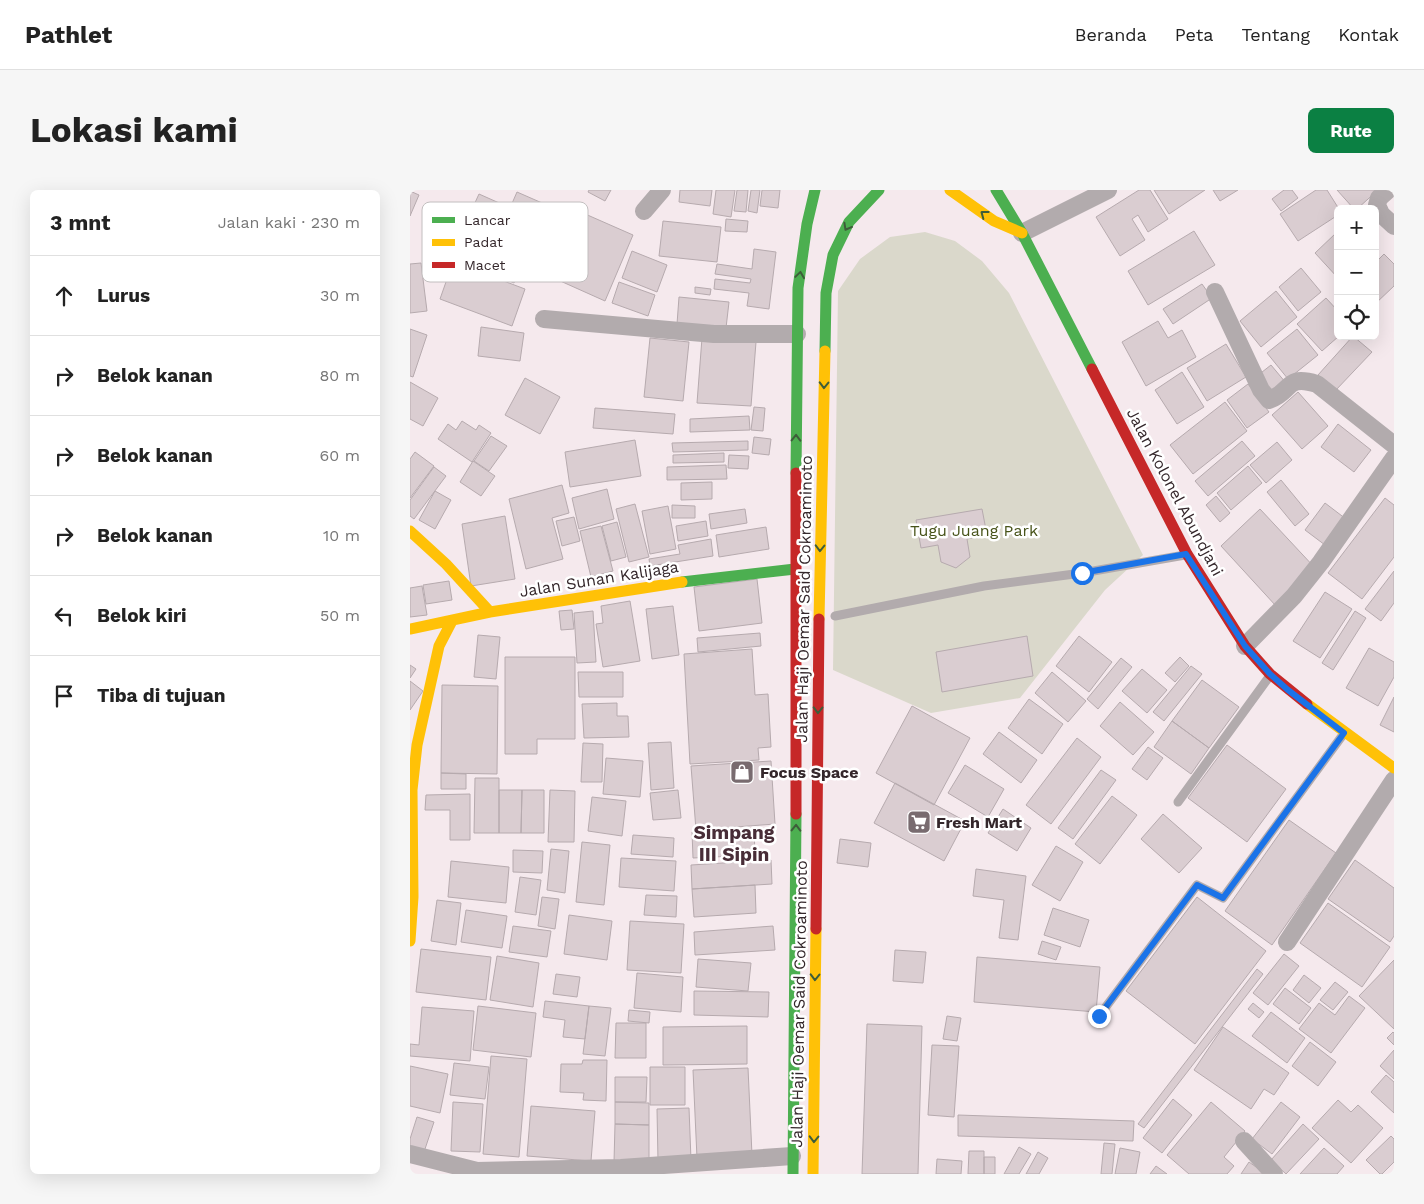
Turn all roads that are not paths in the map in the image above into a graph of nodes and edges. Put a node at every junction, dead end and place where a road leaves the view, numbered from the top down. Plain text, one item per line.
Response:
1 (662, 190) edge
2 (815, 190) edge
3 (879, 190) edge
4 (950, 190) edge
5 (996, 190) edge
6 (1108, 190) edge
7 (1388, 190) edge
8 (644, 211) dead end
9 (1394, 226) edge
10 (1022, 233) junction
11 (1216, 292) dead end
12 (544, 319) dead end
13 (798, 334) junction
14 (1394, 445) edge
15 (1394, 458) edge
16 (410, 531) edge
17 (1186, 554) junction
18 (795, 569) junction
19 (490, 612) junction
20 (835, 616) dead end
21 (452, 621) junction
22 (410, 628) edge
23 (1245, 646) junction
24 (1270, 674) junction
25 (1344, 733) junction
26 (1394, 768) edge
27 (1394, 780) edge
28 (1178, 802) dead end
29 (410, 942) edge
30 (1288, 942) dead end
31 (1099, 1016) dead end
32 (1244, 1141) dead end
33 (410, 1154) edge
34 (792, 1156) junction
35 (477, 1172) edge
36 (793, 1174) edge
37 (813, 1174) edge
38 (1274, 1174) edge

1 - 8 street
13 -> 2 main road, Jalan Haji Oemar Said Cokroaminoto
3 -> 37 main road, Jalan Haji Oemar Said Cokroaminoto
10 -> 4 main road
5 - 10 main road, Jalan Kolonel Abundjani
6 - 10 street
7 - 9 street
10 - 17 main road, Jalan Kolonel Abundjani
11 - 14 street
12 - 13 street
18 -> 13 main road, Jalan Haji Oemar Said Cokroaminoto
15 - 23 street
16 - 19 main road
17 - 20 lane
17 - 23 main road, Jalan Kolonel Abundjani
18 - 19 main road, Jalan Sunan Kalijaga
34 -> 18 main road, Jalan Haji Oemar Said Cokroaminoto
19 - 21 main road, Jalan Sunan Kalijaga
21 - 22 main road, Jalan Sunan Kalijaga
21 - 29 main road
23 - 24 main road, Jalan Kolonel Abundjani
24 - 25 main road, Jalan Kolonel Abundjani
24 - 28 lane
25 - 26 main road, Jalan Kolonel Abundjani
25 - 31 lane
27 - 30 street
32 - 38 street
33 - 35 street
34 - 35 street
34 - 36 main road, Jalan Haji Oemar Said Cokroaminoto

